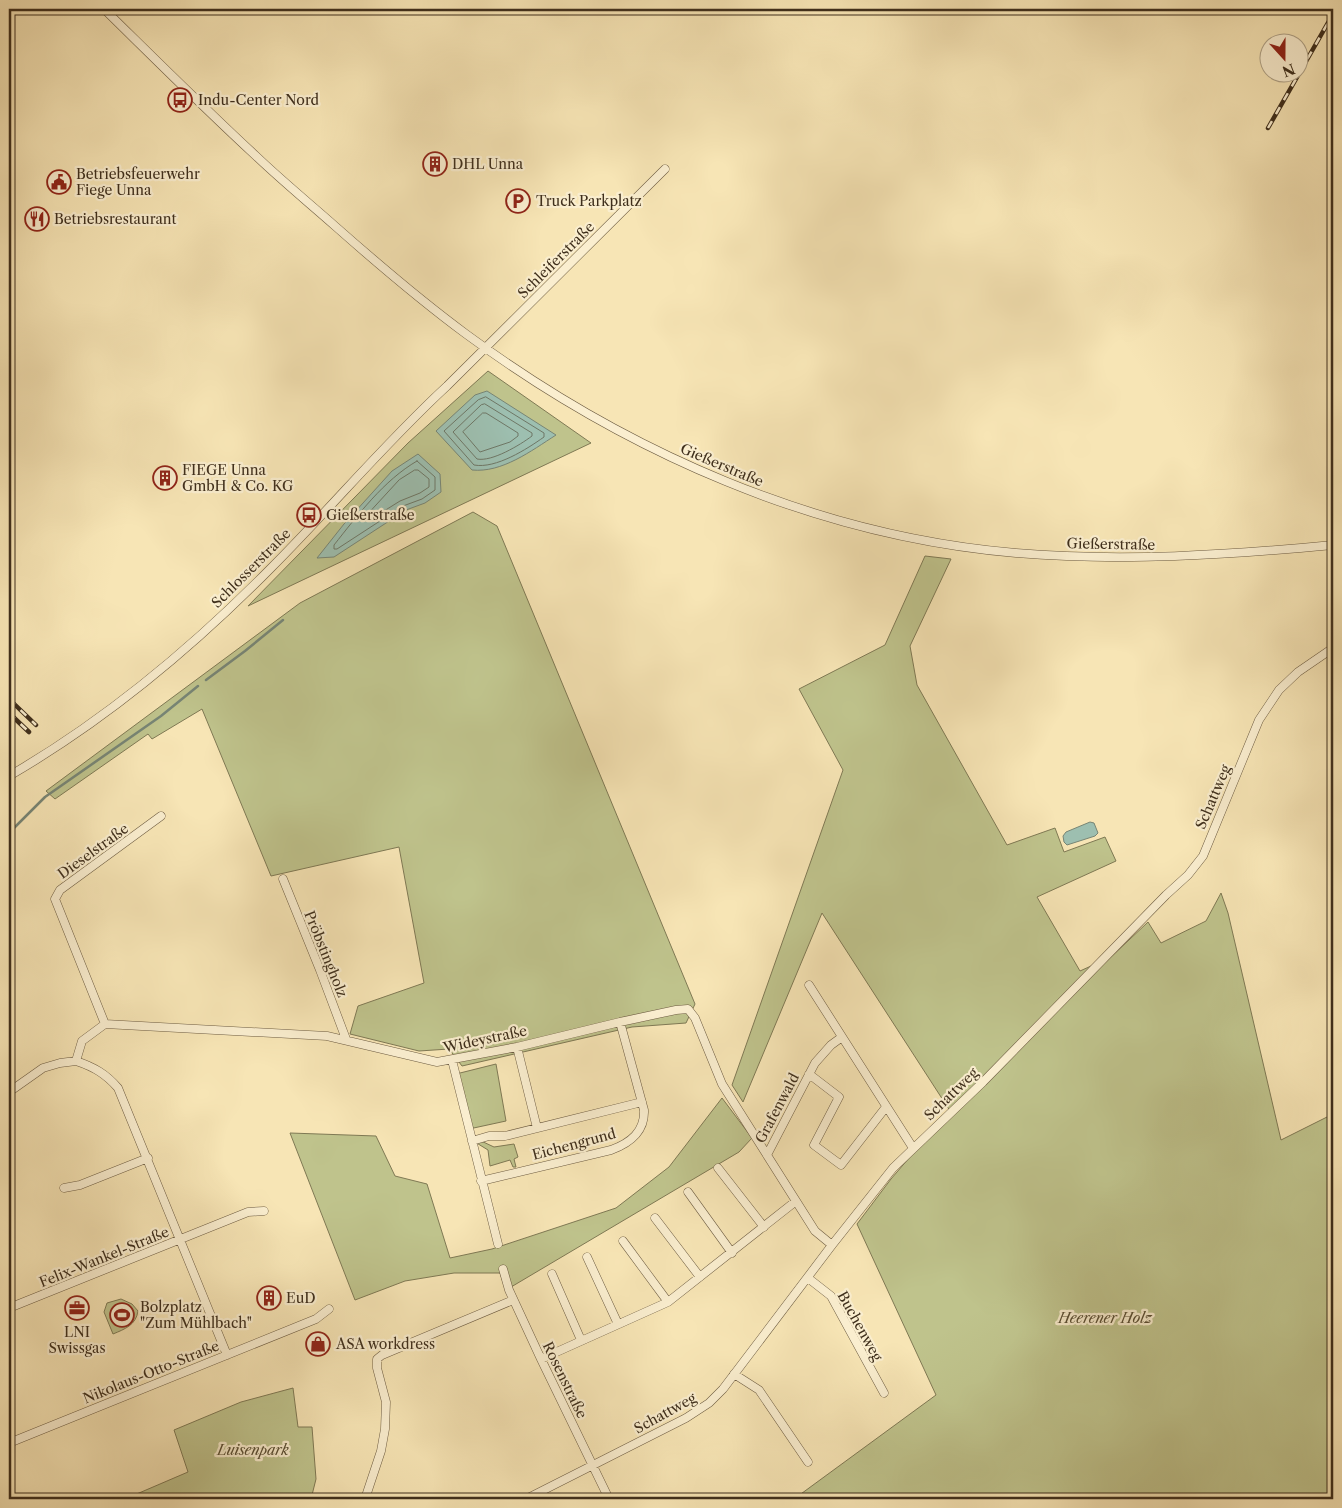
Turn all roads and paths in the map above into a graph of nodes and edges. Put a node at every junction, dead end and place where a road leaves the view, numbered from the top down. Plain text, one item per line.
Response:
1 (104, 9) edge
2 (665, 169) dead end
3 (485, 347) junction
4 (1333, 546) edge
5 (1333, 648) edge
6 (9, 776) edge
7 (161, 816) dead end
8 (282, 879) dead end
9 (809, 986) dead end
10 (620, 1022) junction
11 (105, 1024) junction
12 (842, 1037) junction
13 (346, 1039) junction
14 (517, 1046) junction
15 (452, 1060) junction
16 (76, 1061) junction
17 (809, 1074) junction
18 (9, 1092) edge
19 (642, 1102) junction
20 (886, 1107) junction
21 (536, 1128) junction
22 (472, 1141) junction
23 (913, 1148) junction
24 (767, 1155) junction
25 (148, 1158) junction
26 (718, 1168) dead end
27 (481, 1181) junction
28 (64, 1188) dead end
29 (688, 1192) dead end
30 (796, 1201) junction
31 (264, 1212) dead end
32 (655, 1218) dead end
33 (764, 1227) junction
34 (180, 1240) junction
35 (623, 1242) dead end
36 (498, 1244) dead end
37 (832, 1245) junction
38 (732, 1253) junction
39 (587, 1257) dead end
40 (503, 1269) dead end
41 (552, 1274) dead end
42 (700, 1277) junction
43 (808, 1278) junction
44 (514, 1300) junction
45 (668, 1302) junction
46 (9, 1308) edge
47 (329, 1308) dead end
48 (618, 1324) junction
49 (581, 1340) junction
50 (226, 1355) junction
51 (541, 1359) junction
52 (734, 1374) junction
53 (884, 1392) dead end
54 (9, 1443) edge
55 (808, 1462) dead end
56 (593, 1465) junction
57 (364, 1499) edge
58 (526, 1499) edge
59 (609, 1499) edge

1 - 3 street, Gießerstraße
2 - 3 street, Schleiferstraße
3 - 4 street, Gießerstraße
3 - 6 street, Schlosserstraße
5 - 23 street, Schattweg
7 - 11 street, Dieselstraße
8 - 13 street, Pröbstingholz
9 - 12 street
10 - 14 street, Wideystraße
10 - 19 street, Eichengrund
10 - 24 street, Wideystraße
11 - 13 street, Wideystraße
11 - 16 street
12 - 17 street, Grafenwald
12 - 20 street
13 - 15 street, Wideystraße
14 - 15 street, Wideystraße
14 - 21 street, Eichengrund
15 - 22 street
16 - 18 street
16 - 25 street, Felix-Wankel-Straße
17 - 20 street, Grafenwald
17 - 24 street, Grafenwald
19 - 21 street, Eichengrund
19 - 27 street, Eichengrund
20 - 23 street
21 - 22 street, Eichengrund
22 - 27 street
23 - 37 street, Schattweg
24 - 30 street, Wideystraße
25 - 28 street
25 - 34 street, Felix-Wankel-Straße
26 - 33 street
27 - 36 street
29 - 38 street
30 - 33 street
30 - 37 street, Wideystraße
31 - 34 street, Felix-Wankel-Straße
32 - 42 street
33 - 38 street
34 - 46 street, Felix-Wankel-Straße
34 - 50 street, Felix-Wankel-Straße
35 - 45 street
37 - 43 street, Schattweg
38 - 42 street
39 - 48 street
40 - 44 street, Rosenstraße
41 - 49 street
42 - 45 street
43 - 52 street, Schattweg
43 - 53 street, Buchenweg
44 - 51 street, Rosenstraße
44 - 57 street
45 - 48 street
47 - 50 street, Nikolaus-Otto-Straße
48 - 49 street
49 - 51 street
50 - 54 street, Nikolaus-Otto-Straße
51 - 56 street, Rosenstraße
52 - 55 street
52 - 56 street, Schattweg
56 - 58 street, Schattweg
56 - 59 street, Rosenstraße

